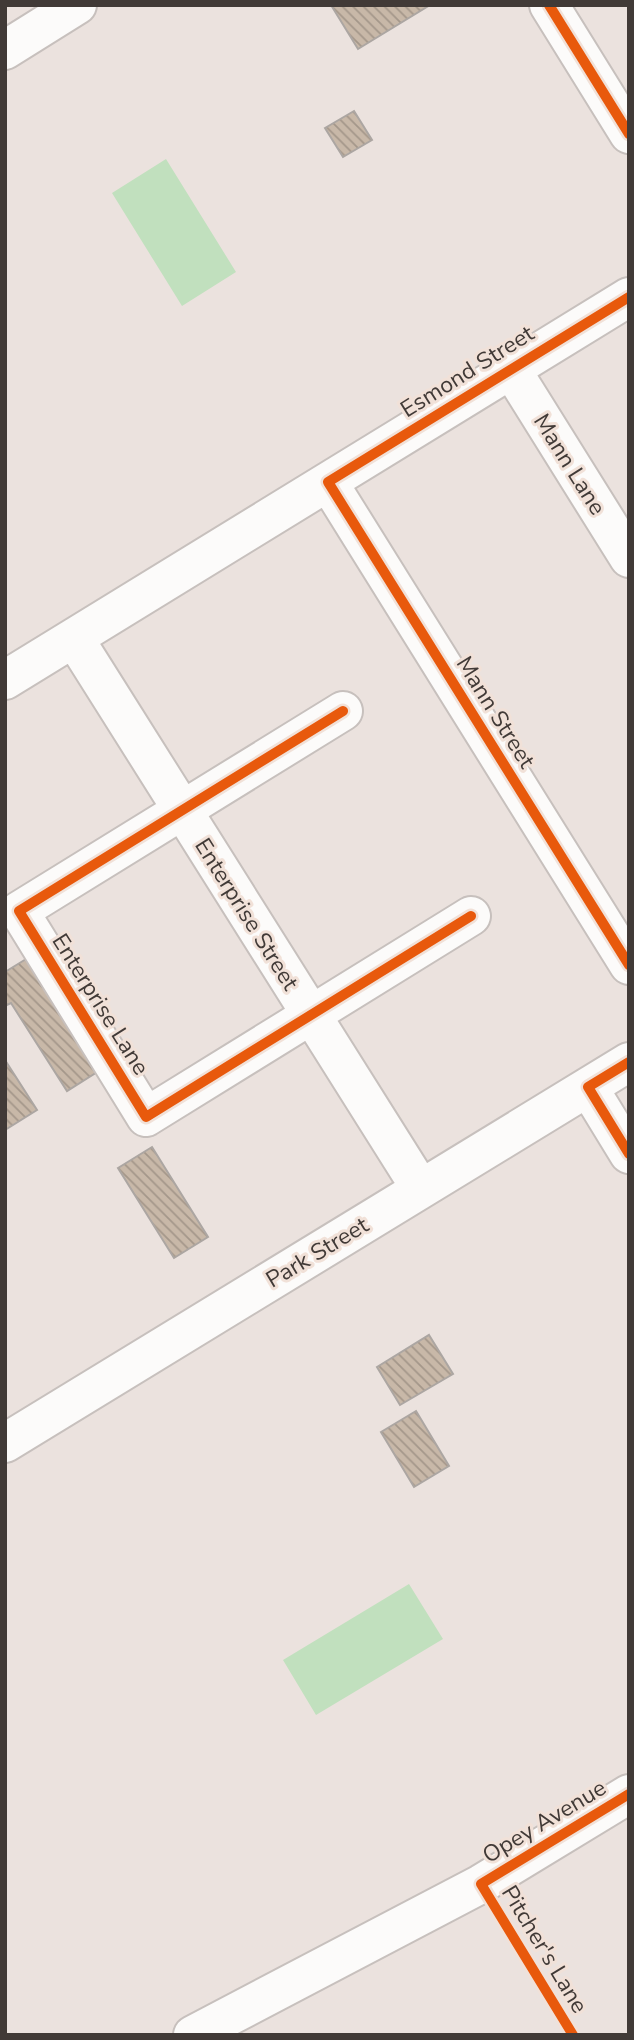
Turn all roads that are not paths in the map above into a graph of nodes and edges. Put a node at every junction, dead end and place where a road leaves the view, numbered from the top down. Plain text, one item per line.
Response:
1 (77, 5) edge
2 (549, 5) edge
3 (5, 50) edge
4 (629, 134) edge
5 (629, 297) edge
6 (511, 369) junction
7 (328, 482) junction
8 (629, 558) edge
9 (74, 638) junction
10 (5, 680) edge
11 (343, 711) dead end
12 (182, 811) junction
13 (471, 916) dead end
14 (629, 965) edge
15 (311, 1015) junction
16 (629, 1062) edge
17 (588, 1087) junction
18 (629, 1154) edge
19 (421, 1189) junction
20 (5, 1443) edge
21 (629, 1794) edge
22 (193, 2035) edge

1 - 3 street
2 - 4 street
5 - 6 street, Esmond Street
6 - 7 street, Esmond Street
6 - 8 street, Mann Lane
7 - 9 street, Esmond Street
7 - 14 street, Mann Street
9 - 10 street, Esmond Street
9 - 12 street, Enterprise Street
11 - 12 street, Enterprise Lane
12 - 15 street, Enterprise Street
12 - 15 street, Enterprise Lane
13 - 15 street, Enterprise Lane
15 - 19 street, Enterprise Street
16 - 17 street, Park Street
17 - 18 street
17 - 19 street, Park Street
19 - 20 street, Park Street
21 - 22 street, Opey Avenue

